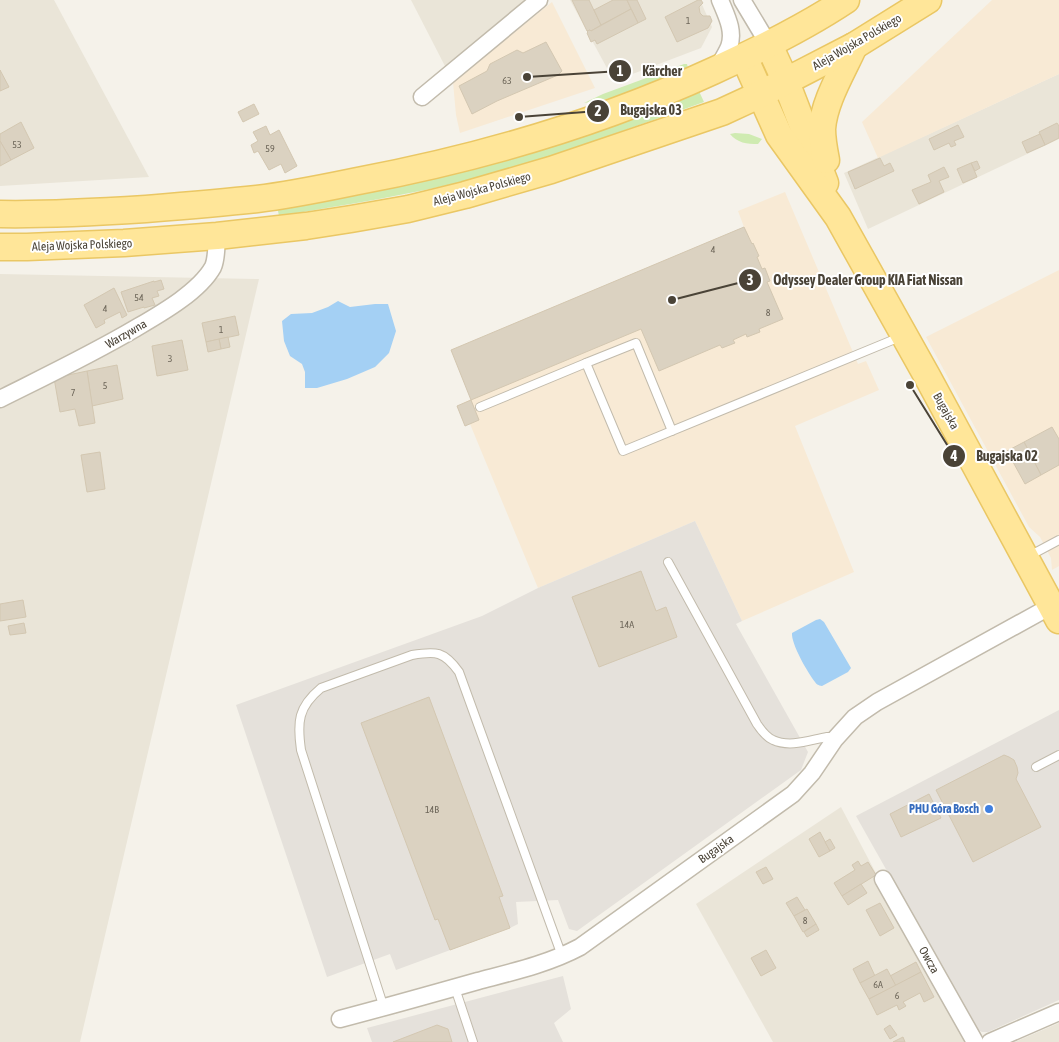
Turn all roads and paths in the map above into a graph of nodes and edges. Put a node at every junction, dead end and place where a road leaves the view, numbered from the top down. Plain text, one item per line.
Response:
1 (540, 0) edge
2 (720, 0) edge
3 (742, 0) edge
4 (846, 0) edge
5 (928, 0) edge
6 (769, 45) junction
7 (854, 46) junction
8 (744, 57) junction
9 (717, 69) junction
10 (786, 82) junction
11 (761, 94) junction
12 (422, 97) dead end
13 (0, 214) edge
14 (838, 217) junction
15 (217, 236) junction
16 (0, 247) edge
17 (904, 336) junction
18 (586, 363) junction
19 (0, 399) edge
20 (480, 407) dead end
21 (672, 431) junction
22 (1059, 540) edge
23 (1026, 558) junction
24 (668, 562) dead end
25 (1055, 613) edge
26 (835, 739) junction
27 (1059, 754) edge
28 (1036, 767) dead end
29 (883, 879) dead end
30 (562, 956) junction
31 (455, 988) junction
32 (384, 1008) junction
33 (1059, 1012) edge
34 (340, 1019) dead end
35 (473, 1042) edge
36 (975, 1042) edge
37 (990, 1042) edge

1 - 12 street
2 - 9 street
3 - 6 street
4 - 6 main road
5 - 7 main road, Aleja Wojska Polskiego
6 - 8 main road
6 - 10 main road, Bugajska
7 - 10 main road, Aleja Wojska Polskiego
7 - 14 main road
8 - 9 main road
8 - 11 main road, Bugajska
9 - 13 main road
10 - 11 main road, Aleja Wojska Polskiego
10 - 14 main road, Bugajska
11 - 14 main road, Bugajska
11 - 15 main road, Aleja Wojska Polskiego
14 - 17 main road, Bugajska
15 - 16 main road, Aleja Wojska Polskiego
15 - 19 street, Warzywna
17 - 21 lane
17 - 23 main road, Bugajska
18 - 20 lane
18 - 21 lane
18 - 21 lane
22 - 23 lane
23 - 25 main road, Bugajska
24 - 26 lane
25 - 26 street, Bugajska
26 - 30 street, Bugajska
27 - 28 lane
29 - 36 street, Owcza
30 - 31 street, Bugajska
30 - 32 lane
31 - 32 street, Bugajska
31 - 35 lane
32 - 34 street, Bugajska
33 - 37 street

